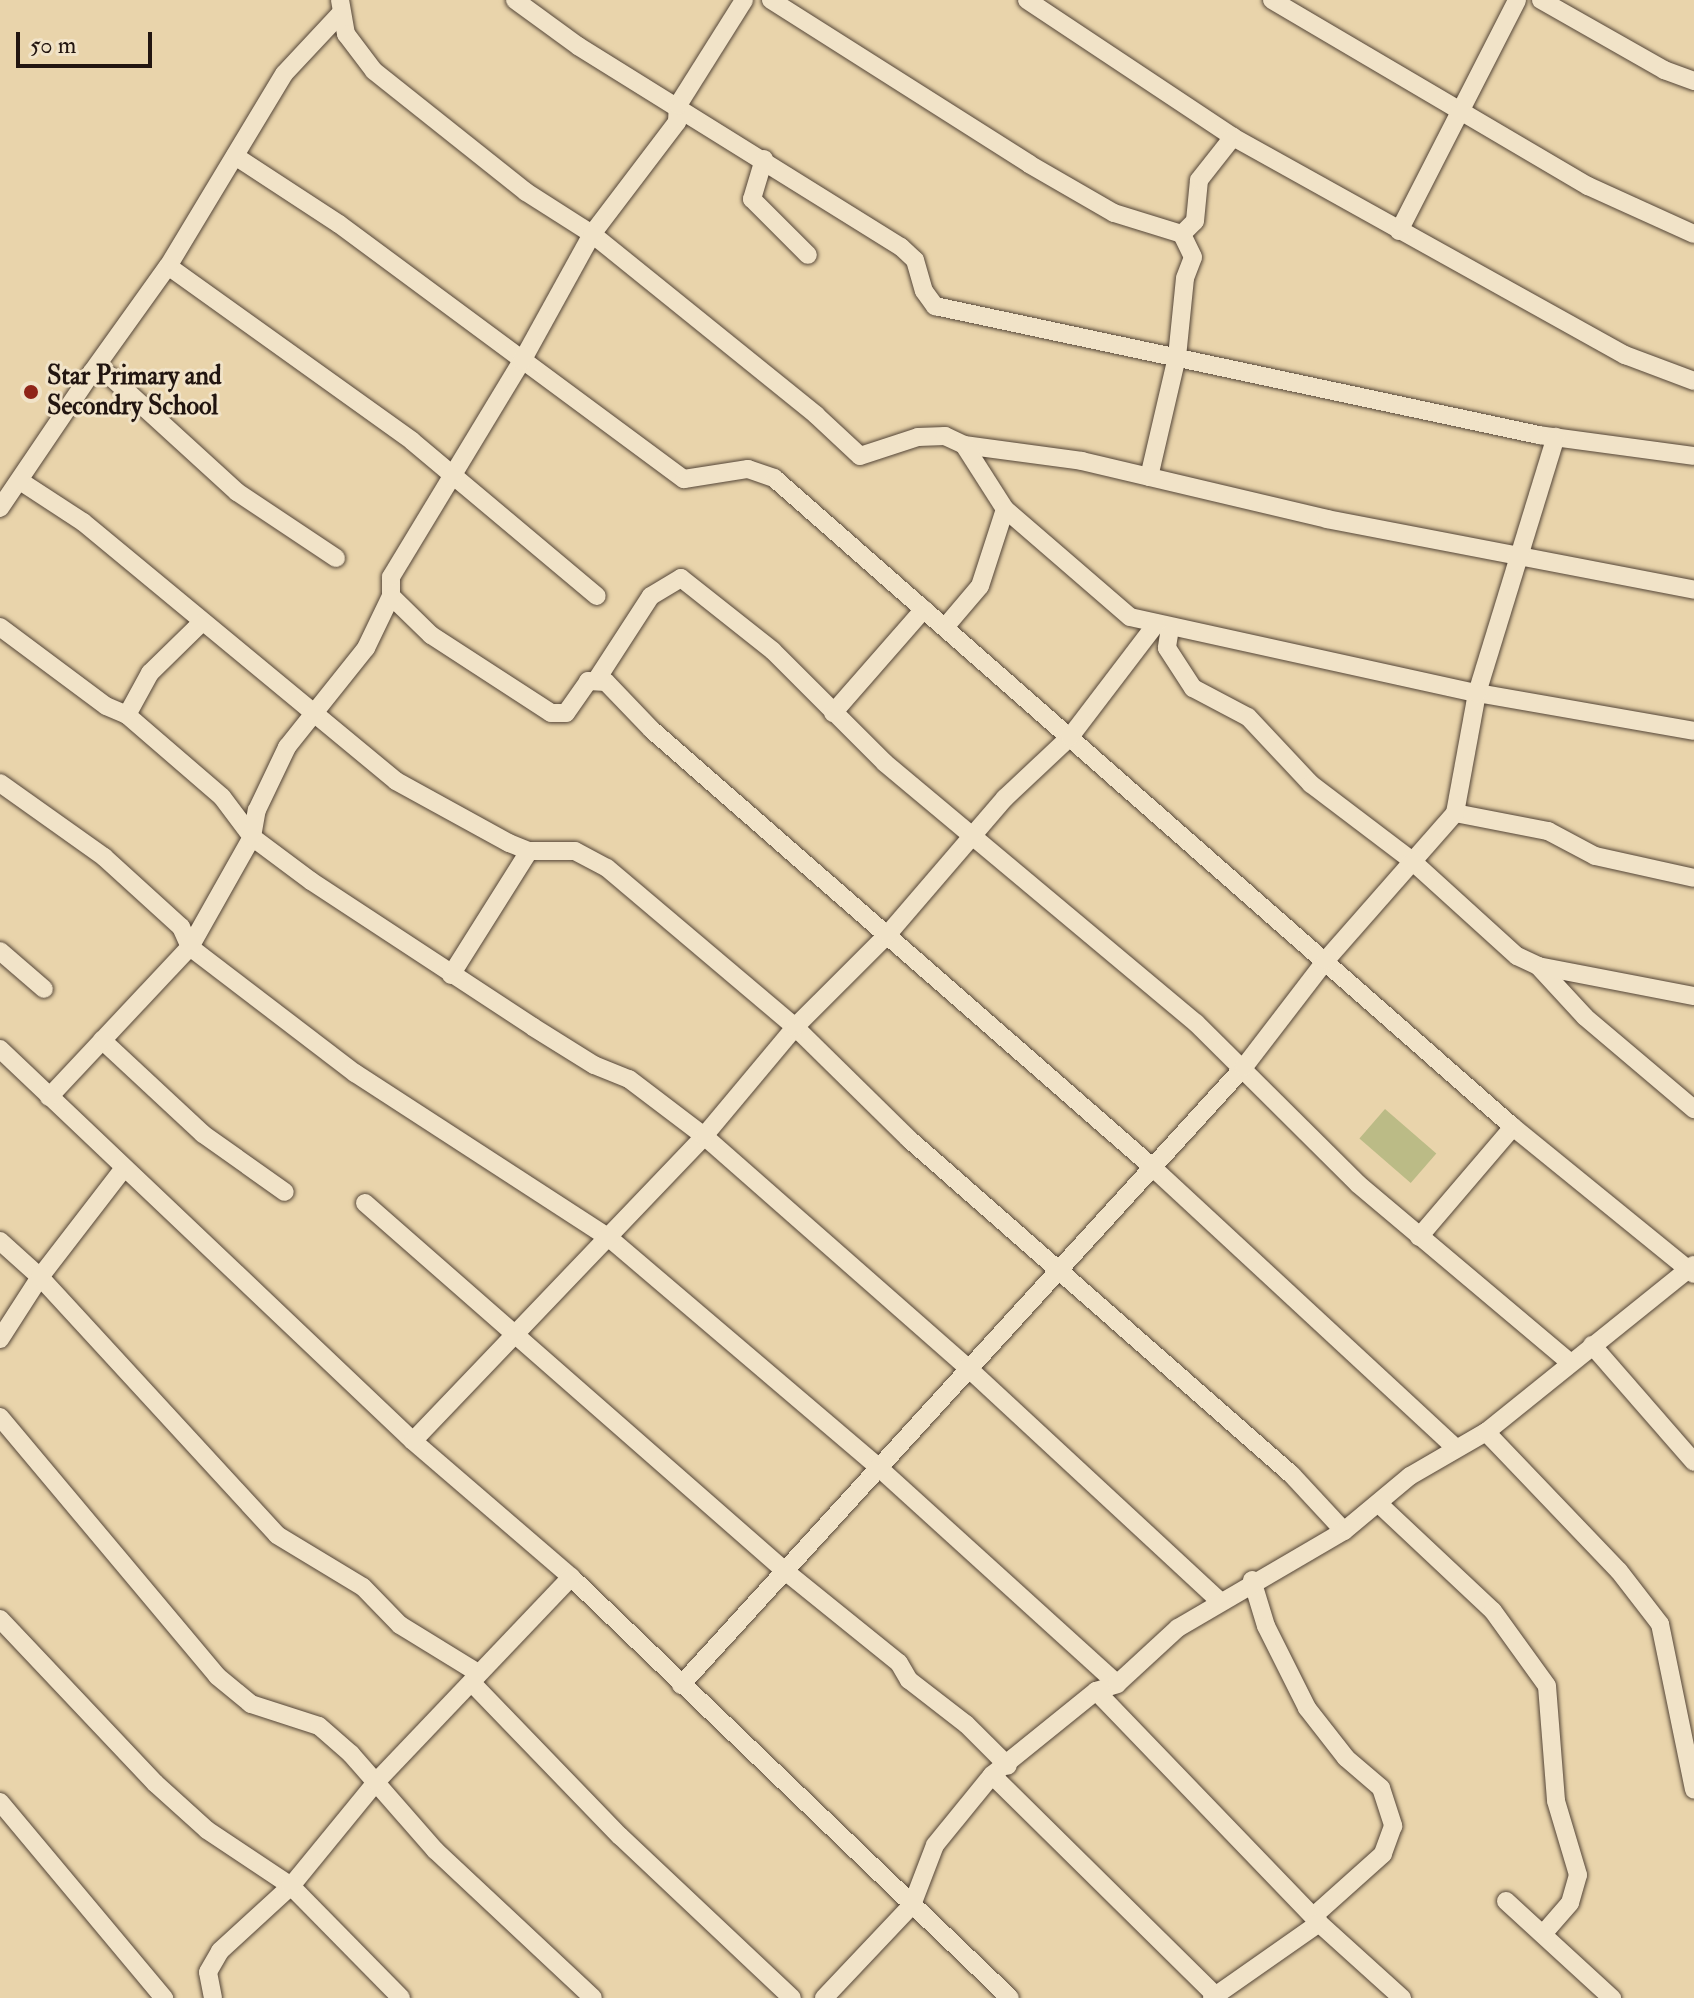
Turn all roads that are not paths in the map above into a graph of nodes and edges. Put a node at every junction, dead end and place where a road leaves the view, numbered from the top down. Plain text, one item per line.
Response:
1 (515, 0) edge
2 (744, 0) edge
3 (771, 0) edge
4 (1027, 0) edge
5 (1272, 0) edge
6 (1517, 0) edge
7 (1541, 0) edge
8 (340, 7) edge
9 (1694, 81) edge
10 (678, 105) junction
11 (1460, 107) junction
12 (1233, 137) junction
13 (235, 156) junction
14 (764, 159) junction
15 (1399, 231) junction
16 (592, 234) junction
17 (1182, 234) junction
18 (1694, 234) edge
19 (808, 255) dead end
20 (168, 266) junction
21 (1177, 357) junction
22 (522, 361) junction
23 (92, 372) junction
24 (1694, 381) edge
25 (1556, 437) junction
26 (964, 445) junction
27 (1694, 456) edge
28 (453, 475) junction
29 (1149, 477) junction
30 (20, 481) junction
31 (0, 508) edge
32 (1005, 509) junction
33 (1518, 553) junction
34 (336, 558) dead end
35 (1694, 590) edge
36 (391, 596) junction
37 (597, 596) dead end
38 (924, 609) junction
39 (201, 623) junction
40 (946, 626) junction
41 (1163, 626) junction
42 (0, 627) edge
43 (597, 679) junction
44 (1477, 693) junction
45 (833, 713) junction
46 (127, 715) junction
47 (312, 715) junction
48 (1694, 731) edge
49 (1070, 737) junction
50 (4, 792) edge
51 (1455, 813) junction
52 (975, 834) junction
53 (252, 837) junction
54 (529, 851) junction
55 (1411, 860) junction
56 (1694, 878) edge
57 (888, 934) junction
58 (190, 947) junction
59 (0, 951) edge
60 (1326, 960) junction
61 (1538, 966) junction
62 (451, 975) junction
63 (44, 989) dead end
64 (1694, 996) edge
65 (795, 1027) junction
66 (102, 1040) junction
67 (0, 1049) edge
68 (1244, 1067) junction
69 (49, 1097) junction
70 (1694, 1109) edge
71 (1513, 1127) junction
72 (704, 1136) junction
73 (1150, 1165) junction
74 (124, 1168) junction
75 (285, 1192) dead end
76 (365, 1203) dead end
77 (608, 1237) junction
78 (1419, 1237) junction
79 (0, 1241) edge
80 (1062, 1270) junction
81 (1692, 1270) edge
82 (40, 1277) junction
83 (514, 1334) junction
84 (0, 1339) edge
85 (1592, 1345) junction
86 (1568, 1361) junction
87 (967, 1367) junction
88 (0, 1417) edge
89 (1486, 1432) junction
90 (413, 1441) junction
91 (1456, 1448) junction
92 (1694, 1462) edge
93 (878, 1467) junction
94 (1379, 1504) junction
95 (1344, 1531) junction
96 (785, 1571) junction
97 (571, 1577) junction
98 (1252, 1580) junction
99 (1220, 1601) junction
100 (0, 1619) edge
101 (475, 1678) junction
102 (1117, 1684) junction
103 (681, 1685) junction
104 (1096, 1691) junction
105 (1000, 1770) junction
106 (376, 1782) junction
107 (1694, 1790) edge
108 (0, 1802) edge
109 (291, 1886) junction
110 (1506, 1901) dead end
111 (912, 1905) junction
112 (1317, 1918) junction
113 (1545, 1932) junction
114 (1215, 1997) edge
115 (164, 1998) edge
116 (213, 1998) edge
117 (401, 1998) edge
118 (593, 1998) edge
119 (792, 1998) edge
120 (824, 1998) edge
121 (1010, 1998) edge
122 (1402, 1998) edge
123 (1612, 1998) edge

1 - 10 street
2 - 10 street
3 - 17 street
4 - 12 street
5 - 11 street
6 - 11 street
7 - 9 street
8 - 13 street
8 - 16 street
10 - 14 street
10 - 16 street
11 - 15 street
11 - 18 street
12 - 15 street
12 - 17 street
13 - 20 street
13 - 22 street
14 - 19 street
14 - 21 street
15 - 24 street
16 - 22 street
16 - 26 street
17 - 21 street
20 - 23 street
20 - 28 street
21 - 25 street
21 - 29 street
22 - 28 street
22 - 38 street
23 - 30 street
23 - 34 street
25 - 27 street
25 - 33 street
26 - 29 street
26 - 32 street
28 - 36 street
28 - 37 street
29 - 33 street
30 - 31 street
30 - 39 street
32 - 40 street
32 - 41 street
33 - 35 street
33 - 44 street
36 - 43 street
36 - 47 street
38 - 40 street
38 - 45 street
39 - 46 street
39 - 47 street
40 - 49 street
41 - 44 street
41 - 49 street
41 - 55 street
42 - 46 street
43 - 45 street
43 - 57 street
44 - 48 street
44 - 51 street
45 - 52 street
46 - 53 street
47 - 53 street
47 - 54 street
49 - 52 street
49 - 60 street
50 - 58 street
51 - 55 street
51 - 56 street
52 - 57 street
52 - 68 street
53 - 58 street
53 - 62 street
54 - 62 street
54 - 65 street
55 - 60 street
55 - 61 street
57 - 65 street
57 - 73 street
58 - 66 street
58 - 77 street
59 - 63 street
60 - 68 street
60 - 71 street
61 - 64 street
61 - 70 street
62 - 72 street
65 - 72 street
65 - 80 street
66 - 69 street
66 - 75 street
67 - 69 street
68 - 73 street
68 - 78 street
69 - 74 street
71 - 78 street
71 - 81 street
72 - 77 street
72 - 87 street
73 - 80 street
73 - 91 street
74 - 82 street
74 - 90 street
76 - 83 street
77 - 83 street
77 - 93 street
78 - 86 street
79 - 82 street
80 - 87 street
80 - 95 street
81 - 85 street
82 - 84 street
82 - 101 street
83 - 90 street
83 - 96 street
85 - 86 street
85 - 92 street
86 - 89 street
87 - 93 street
87 - 99 street
88 - 106 street
89 - 91 street
89 - 107 street
90 - 97 street
91 - 94 street
93 - 96 street
93 - 102 street
94 - 95 street
94 - 113 street
95 - 98 street
96 - 103 street
96 - 105 street
97 - 101 street
97 - 103 street
98 - 99 street
98 - 112 street
99 - 102 street
100 - 109 street
101 - 106 street
101 - 119 street
102 - 104 street
103 - 111 street
104 - 105 street
104 - 112 street
105 - 111 street
105 - 114 street
106 - 109 street
106 - 118 street
108 - 115 street
109 - 116 street
109 - 117 street
110 - 113 street
111 - 120 street
111 - 121 street
112 - 114 street
112 - 122 street
113 - 123 street

